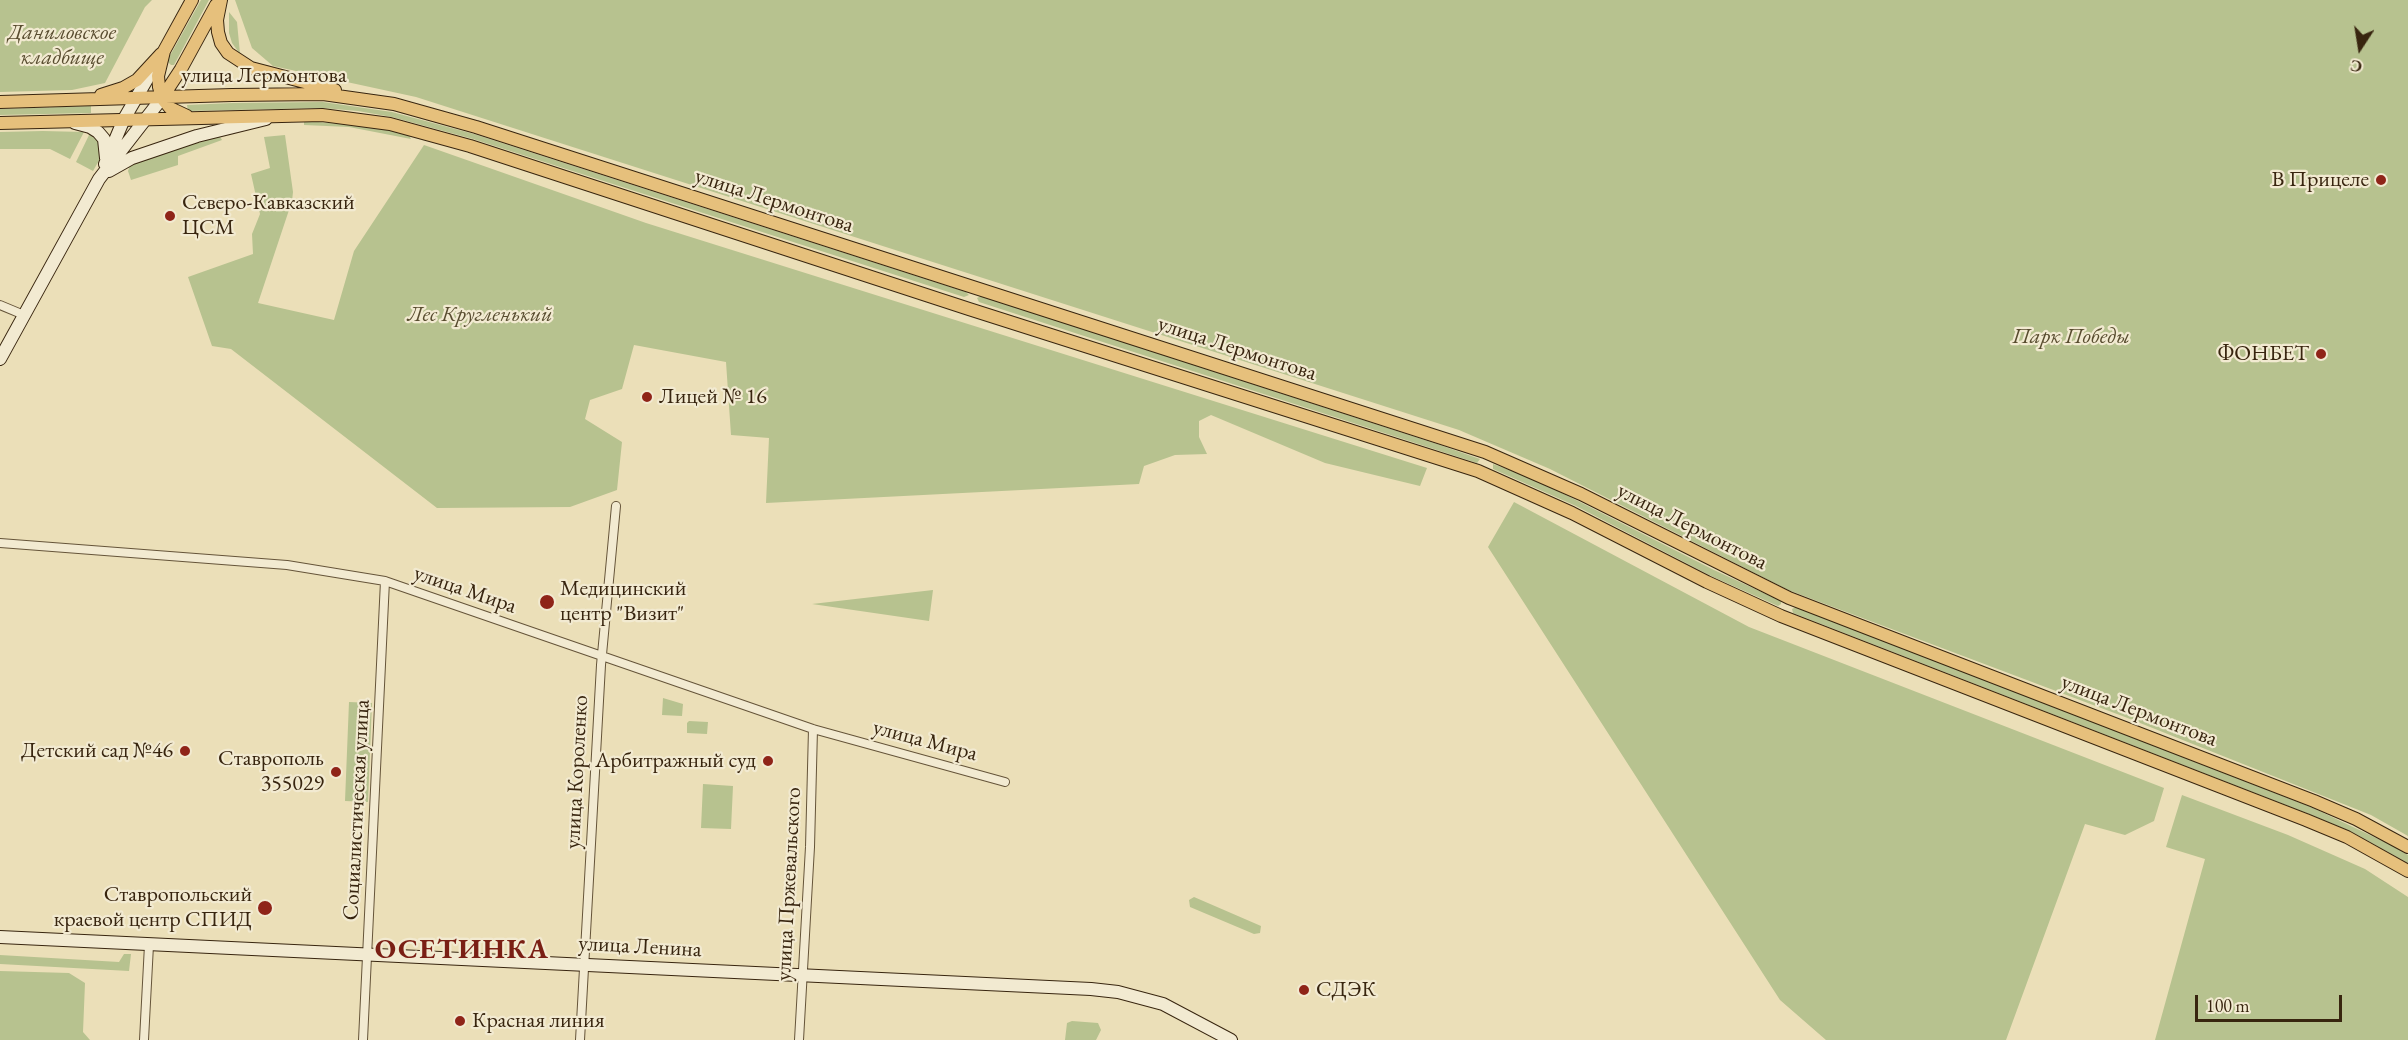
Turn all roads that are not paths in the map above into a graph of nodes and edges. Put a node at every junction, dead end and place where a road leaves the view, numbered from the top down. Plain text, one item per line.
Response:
1 (192, 0) edge
2 (220, 0) edge
3 (164, 51) junction
4 (136, 98) junction
5 (162, 98) junction
6 (73, 100) junction
7 (0, 102) edge
8 (394, 104) junction
9 (279, 115) junction
10 (194, 117) junction
11 (147, 119) junction
12 (124, 120) junction
13 (68, 121) junction
14 (0, 123) edge
15 (106, 160) junction
16 (99, 179) junction
17 (974, 287) junction
18 (0, 305) edge
19 (969, 309) junction
20 (24, 315) junction
21 (0, 359) edge
22 (616, 506) dead end
23 (0, 543) edge
24 (385, 581) junction
25 (1789, 598) junction
26 (1781, 616) junction
27 (603, 657) junction
28 (813, 729) junction
29 (1005, 782) dead end
30 (2408, 847) edge
31 (2408, 871) edge
32 (0, 937) edge
33 (148, 945) junction
34 (368, 956) junction
35 (584, 965) junction
36 (802, 976) junction
37 (144, 1040) edge
38 (363, 1040) edge
39 (580, 1040) edge
40 (799, 1040) edge
41 (1231, 1040) edge

1 - 3 main road
2 - 5 main road
2 - 8 main road
3 - 4 main road
3 - 5 main road
3 - 6 main road
4 - 5 main road, улица Лермонтова
4 - 6 main road, улица Лермонтова
4 - 12 main road
5 - 8 main road, улица Лермонтова
5 - 10 main road
5 - 11 main road
6 - 7 main road, улица Лермонтова
8 - 17 main road, улица Лермонтова
9 - 10 main road, улица Лермонтова
9 - 16 main road, улица Лермонтова
9 - 19 main road, улица Лермонтова
10 - 11 main road, улица Лермонтова
11 - 12 main road, улица Лермонтова
11 - 16 main road
12 - 13 main road, улица Лермонтова
12 - 15 main road
13 - 14 main road, улица Лермонтова
13 - 15 main road
15 - 16 main road
16 - 20 main road
17 - 19 main road
17 - 25 main road, улица Лермонтова
18 - 20 street
19 - 26 main road, улица Лермонтова
20 - 21 main road
22 - 27 street, улица Короленко
23 - 24 street, улица Мира
24 - 27 street, улица Мира
24 - 34 street, Социалистическая улица
25 - 26 main road
25 - 30 main road, улица Лермонтова
26 - 31 main road, улица Лермонтова
27 - 28 street, улица Мира
27 - 35 street, улица Короленко
28 - 29 street, улица Мира
28 - 36 street, улица Пржевальского
32 - 33 main road, улица Ленина
33 - 34 main road, улица Ленина
33 - 37 street
34 - 35 main road, улица Ленина
34 - 38 street, Социалистическая улица
35 - 36 main road, улица Ленина
35 - 39 street, улица Короленко
36 - 40 street, улица Пржевальского
36 - 41 main road, улица Ленина

